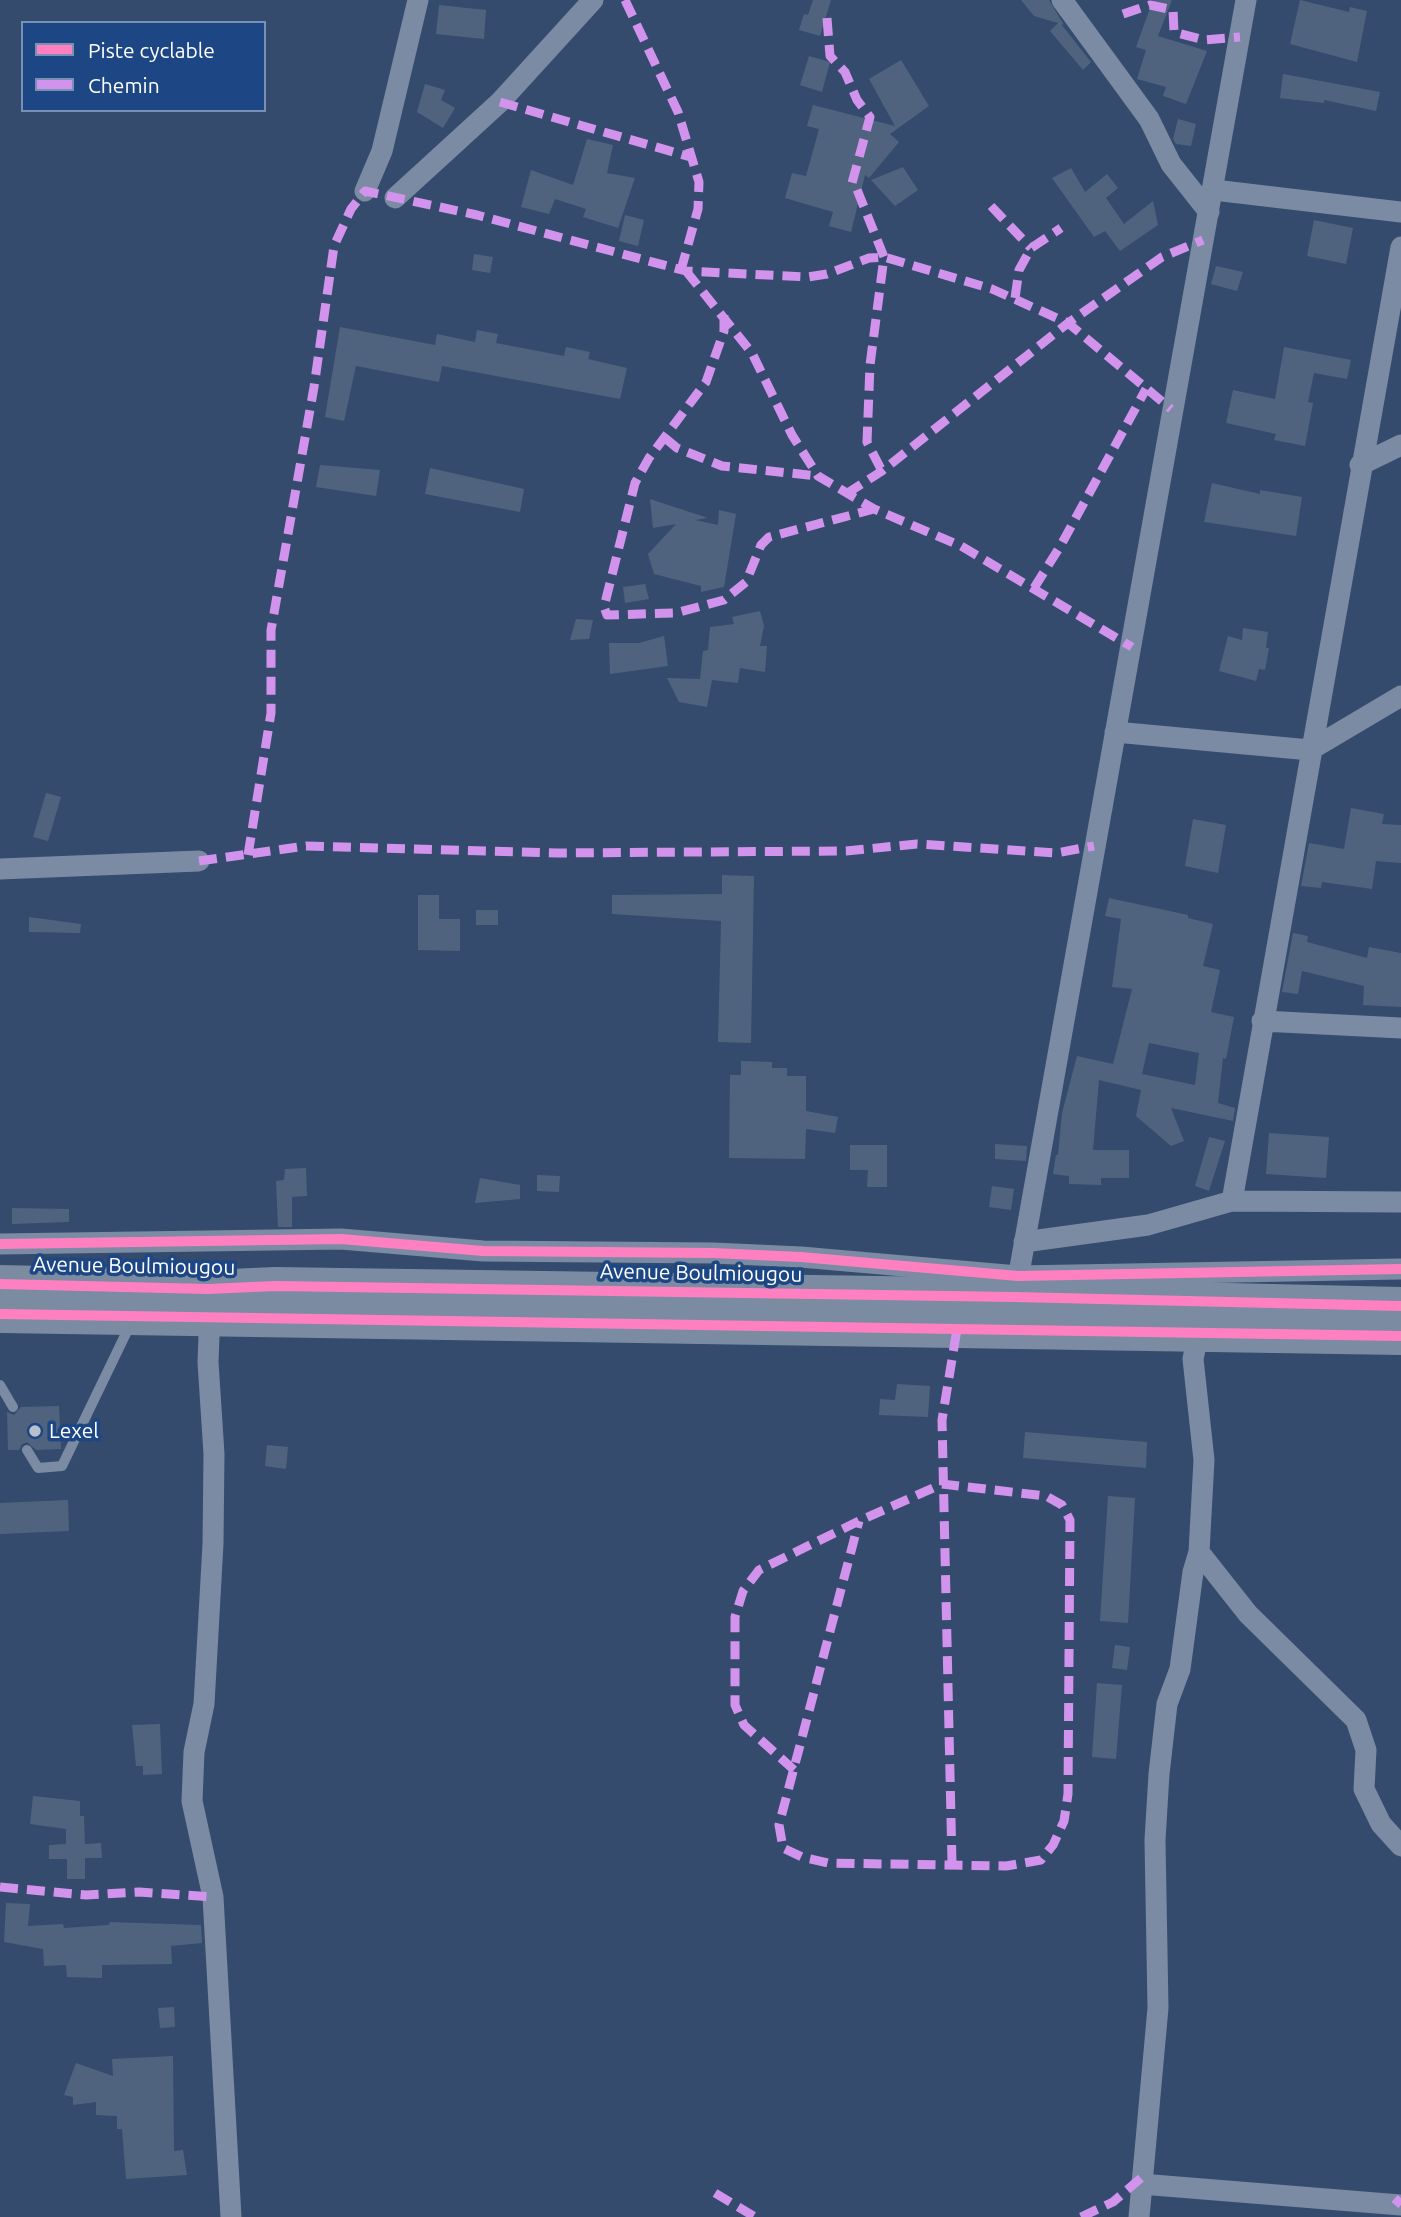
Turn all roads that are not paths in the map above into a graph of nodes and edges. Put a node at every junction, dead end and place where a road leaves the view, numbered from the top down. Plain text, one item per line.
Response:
1 (418, 0) edge
2 (593, 0) edge
3 (1062, 0) edge
4 (1246, 0) edge
5 (1214, 190) junction
6 (365, 191) dead end
7 (395, 198) dead end
8 (1209, 212) junction
9 (1401, 212) edge
10 (1401, 247) edge
11 (1401, 445) edge
12 (1360, 465) junction
13 (1401, 696) edge
14 (1115, 732) junction
15 (1310, 750) junction
16 (199, 861) dead end
17 (0, 869) edge
18 (1262, 1021) junction
19 (1401, 1028) edge
20 (1232, 1201) junction
21 (1401, 1202) edge
22 (1024, 1242) junction
23 (0, 1244) edge
24 (1401, 1269) edge
25 (0, 1283) edge
26 (1016, 1286) junction
27 (209, 1302) junction
28 (1401, 1306) edge
29 (0, 1314) edge
30 (135, 1315) junction
31 (1198, 1335) junction
32 (1401, 1336) edge
33 (0, 1385) edge
34 (13, 1407) dead end
35 (27, 1450) dead end
36 (1199, 1552) junction
37 (1401, 1846) edge
38 (1141, 2184) junction
39 (1401, 2205) edge
40 (231, 2217) edge
41 (1139, 2217) edge

1 - 6 street
2 - 7 street
3 - 8 street
4 - 5 street
5 - 8 street
5 - 9 street
8 - 14 street
10 - 12 street
11 - 12 street
12 - 15 street
13 - 15 street
14 - 15 street
14 - 22 street
15 - 18 street
16 - 17 street
18 - 19 street
18 - 20 street
20 - 21 street
20 - 22 street
22 - 26 street
23 - 26 street
24 - 26 street
25 - 27 highway, Avenue Boulmiougou
26 - 27 highway, Avenue Boulmiougou
26 - 28 highway, Avenue Boulmiougou
27 - 30 highway, Avenue Boulmiougou
27 - 31 highway, Avenue Boulmiougou
27 - 40 street
29 - 30 highway, Avenue Boulmiougou
30 - 35 lane
31 - 32 highway, Avenue Boulmiougou
31 - 36 street
33 - 34 lane
36 - 37 street
36 - 38 street
38 - 39 street
38 - 41 street

